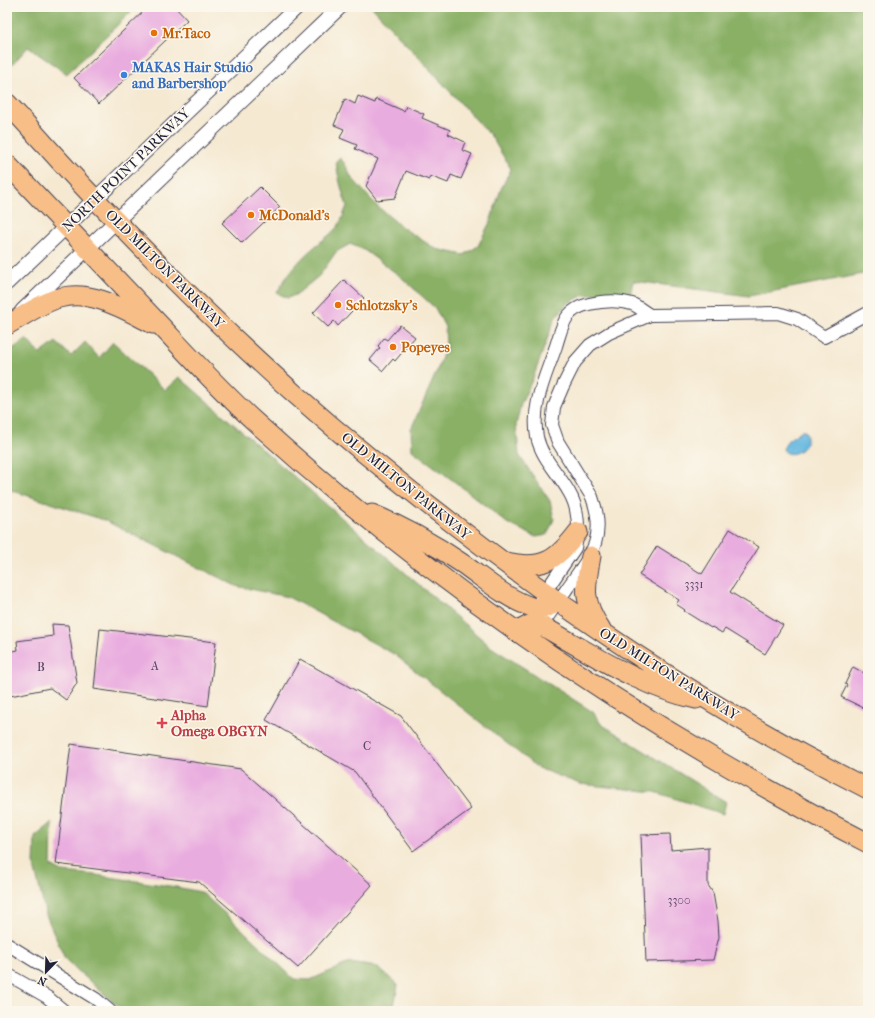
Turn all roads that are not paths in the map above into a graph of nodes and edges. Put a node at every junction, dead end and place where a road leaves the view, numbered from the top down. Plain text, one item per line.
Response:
1 (297, 7) edge
2 (340, 7) edge
3 (7, 103) edge
4 (7, 164) edge
5 (96, 200) junction
6 (116, 221) junction
7 (66, 227) junction
8 (87, 249) junction
9 (7, 283) edge
10 (868, 313) edge
11 (650, 315) junction
12 (7, 325) edge
13 (162, 328) junction
14 (354, 507) junction
15 (578, 532) junction
16 (591, 556) junction
17 (501, 561) junction
18 (551, 597) junction
19 (533, 608) junction
20 (542, 626) junction
21 (604, 634) junction
22 (523, 637) junction
23 (713, 702) junction
24 (868, 789) edge
25 (864, 839) edge
26 (7, 944) edge
27 (7, 974) edge
28 (64, 1011) edge
29 (110, 1011) edge

1 - 5 street, NORTH POINT PARKWAY
2 - 6 street, NORTH POINT PARKWAY
3 - 5 highway, OLD MILTON PARKWAY
4 - 7 highway
5 - 6 highway, OLD MILTON PARKWAY
5 - 7 street, NORTH POINT PARKWAY
6 - 8 street, NORTH POINT PARKWAY
6 - 17 highway, OLD MILTON PARKWAY
7 - 8 highway
7 - 9 street, NORTH POINT PARKWAY
8 - 12 street, NORTH POINT PARKWAY
8 - 13 highway
10 - 11 street
11 - 15 street
11 - 16 street
12 - 13 highway
13 - 14 highway
14 - 19 highway
14 - 22 highway
15 - 17 highway
15 - 18 street
16 - 18 street
16 - 21 highway
17 - 18 highway, OLD MILTON PARKWAY
18 - 19 highway
18 - 20 street
18 - 21 highway, OLD MILTON PARKWAY
19 - 22 street
20 - 22 highway
20 - 23 highway
21 - 23 highway, OLD MILTON PARKWAY
22 - 25 highway
23 - 24 highway, OLD MILTON PARKWAY
26 - 29 street
27 - 28 street

